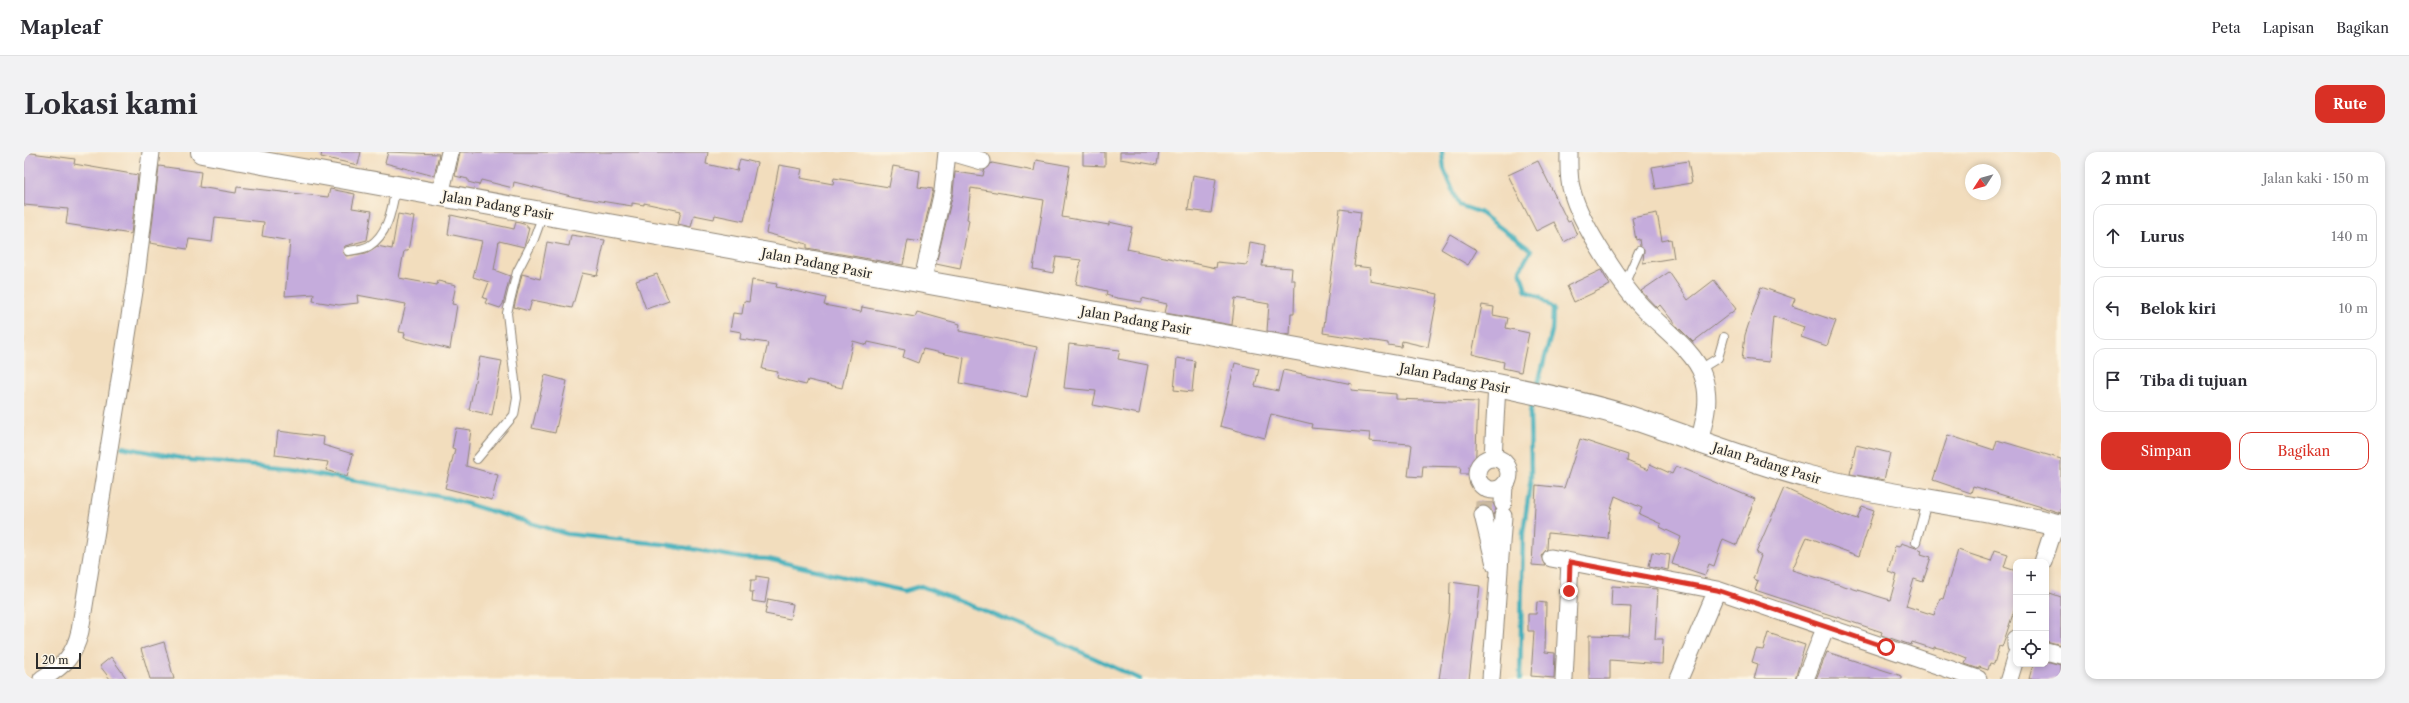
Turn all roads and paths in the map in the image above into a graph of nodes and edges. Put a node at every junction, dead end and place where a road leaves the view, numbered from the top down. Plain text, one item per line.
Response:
1 (151, 152) edge
2 (450, 152) edge
3 (947, 152) edge
4 (951, 152) edge
5 (1569, 152) edge
6 (210, 153) edge
7 (982, 161) dead end
8 (396, 186) junction
9 (440, 195) junction
10 (543, 213) junction
11 (348, 251) dead end
12 (1639, 251) dead end
13 (922, 283) junction
14 (1623, 285) junction
15 (1724, 337) dead end
16 (1701, 372) junction
17 (1505, 387) junction
18 (1700, 442) junction
19 (1493, 458) junction
20 (477, 459) dead end
21 (1482, 485) junction
22 (1504, 485) junction
23 (1928, 499) junction
24 (2058, 526) edge
25 (1916, 542) dead end
26 (1551, 558) dead end
27 (2044, 559) edge
28 (1570, 562) junction
29 (1499, 580) junction
30 (1717, 590) junction
31 (1826, 626) junction
32 (2049, 652) edge
33 (2061, 655) edge
34 (2013, 660) edge
35 (42, 679) edge
36 (1491, 679) edge
37 (1564, 679) edge
38 (1679, 679) edge
39 (1805, 679) edge
40 (1978, 679) edge
41 (2009, 679) edge

1 - 35 street
2 - 9 street
3 - 13 street
4 - 7 street
5 - 14 street
6 - 8 highway, Jalan Padang Pasir
8 - 9 highway, Jalan Padang Pasir
8 - 11 lane
9 - 10 highway, Jalan Padang Pasir
10 - 13 highway, Jalan Padang Pasir
10 - 20 lane
12 - 14 lane
13 - 17 highway, Jalan Padang Pasir
14 - 16 street
15 - 16 lane
16 - 18 street
17 - 18 highway, Jalan Padang Pasir
17 - 19 street
18 - 23 highway, Jalan Padang Pasir
19 - 21 street
19 - 22 street
21 - 22 street
21 - 29 street
22 - 29 street
23 - 24 highway, Jalan Padang Pasir
23 - 25 lane
24 - 27 street
26 - 28 street
28 - 30 street
28 - 37 street
29 - 36 street
30 - 31 street
30 - 38 street
31 - 39 street
31 - 40 street
32 - 33 street
34 - 41 street

